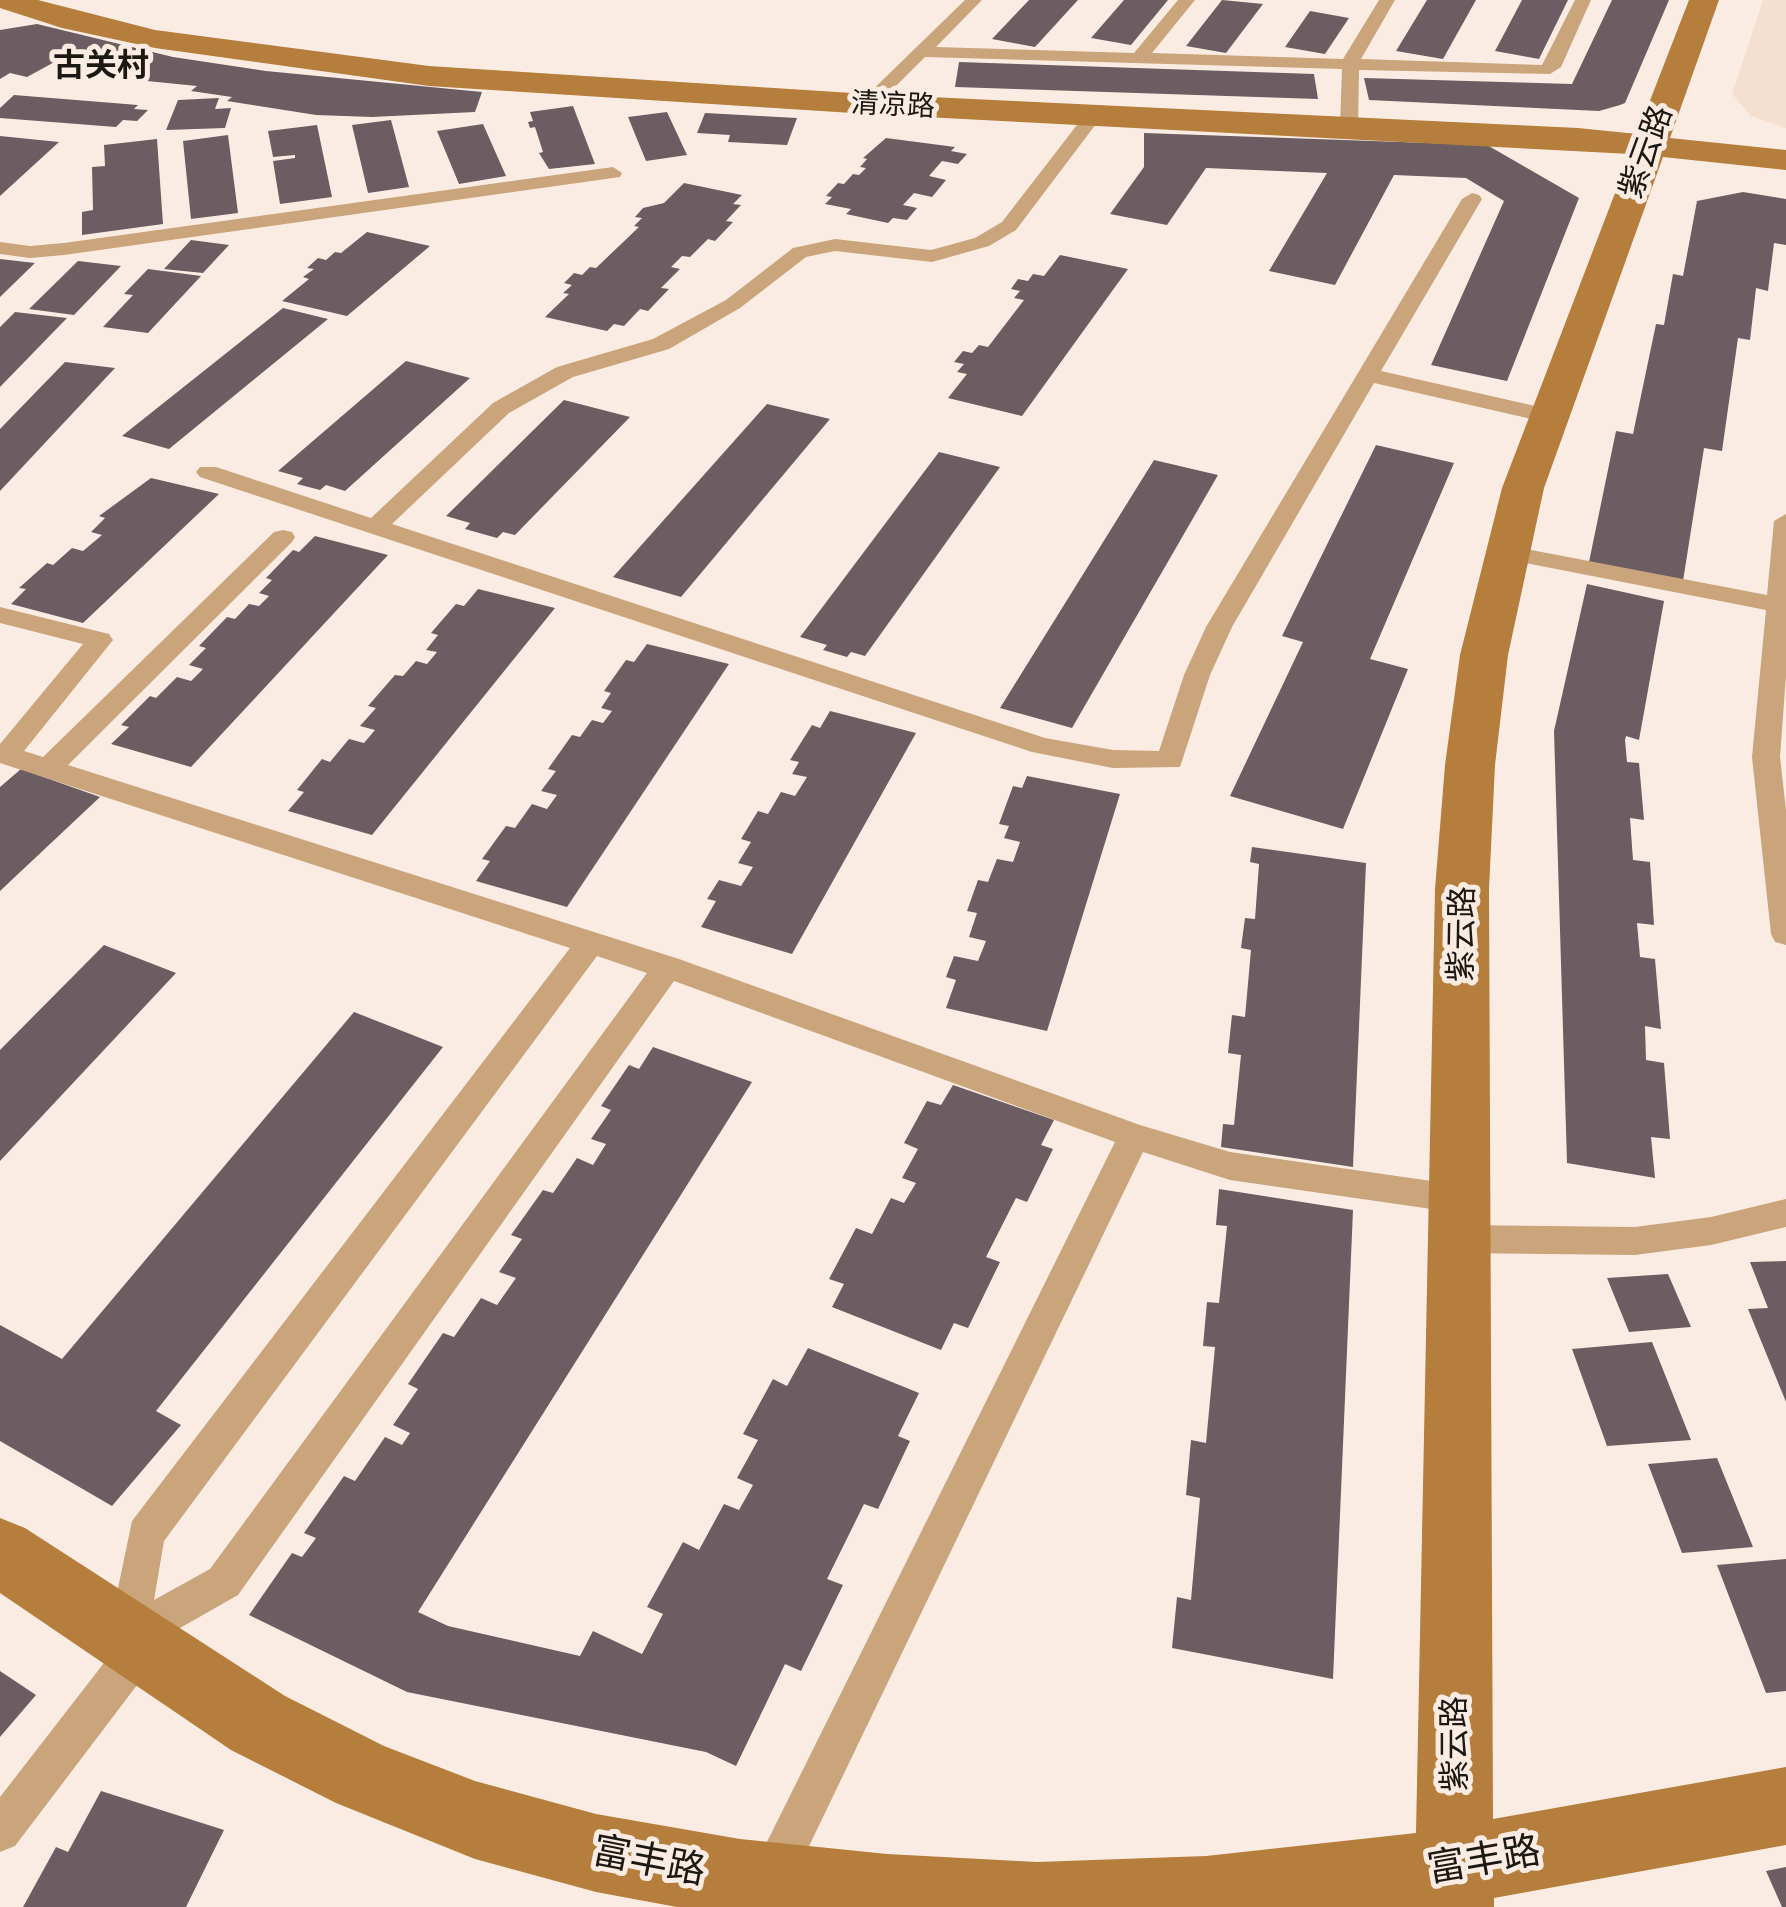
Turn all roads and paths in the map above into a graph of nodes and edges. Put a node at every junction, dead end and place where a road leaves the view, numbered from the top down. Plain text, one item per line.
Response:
1 (7, 0) edge
2 (974, 0) edge
3 (1187, 0) edge
4 (1387, 0) edge
5 (1584, 0) edge
6 (1704, 0) edge
7 (921, 52) junction
8 (1139, 58) junction
9 (1351, 64) junction
10 (868, 104) junction
11 (1092, 116) junction
12 (1349, 128) junction
13 (1648, 144) junction
14 (1786, 160) edge
15 (613, 172) dead end
16 (1472, 199) dead end
17 (0, 248) edge
18 (1370, 375) junction
19 (1548, 416) junction
20 (208, 472) dead end
21 (1786, 521) edge
22 (375, 527) junction
23 (283, 537) dead end
24 (1505, 552) junction
25 (1782, 606) edge
26 (0, 615) edge
27 (49, 768) junction
28 (1786, 934) edge
29 (591, 942) junction
30 (668, 967) junction
31 (1134, 1136) junction
32 (1786, 1213) edge
33 (1459, 1219) junction
34 (0, 1552) edge
35 (135, 1641) junction
36 (1786, 1806) edge
37 (0, 1831) edge
38 (770, 1881) junction
39 (1454, 1886) edge

1 - 10 street, 清凉路
2 - 7 lane
3 - 8 lane
4 - 9 lane
5 - 9 lane
6 - 13 street, 紫云路
7 - 8 lane
7 - 10 lane
8 - 9 lane
9 - 12 lane
10 - 11 street, 清凉路
11 - 12 street, 清凉路
11 - 22 lane
12 - 13 street, 清凉路
13 - 14 street, 清凉路
13 - 19 street, 紫云路
15 - 17 lane
16 - 18 lane
18 - 19 lane
18 - 22 lane
19 - 24 street, 紫云路
20 - 22 lane
21 - 25 lane
23 - 27 lane
24 - 25 lane
24 - 33 street, 紫云路
25 - 28 lane
26 - 27 lane
27 - 29 lane
29 - 30 lane
29 - 35 lane
30 - 31 lane
30 - 35 lane
31 - 33 lane
31 - 38 lane
32 - 33 lane
33 - 39 street, 紫云路
34 - 35 street, 富丰路
35 - 37 lane
35 - 38 street, 富丰路
36 - 39 street, 富丰路
38 - 39 street, 富丰路

